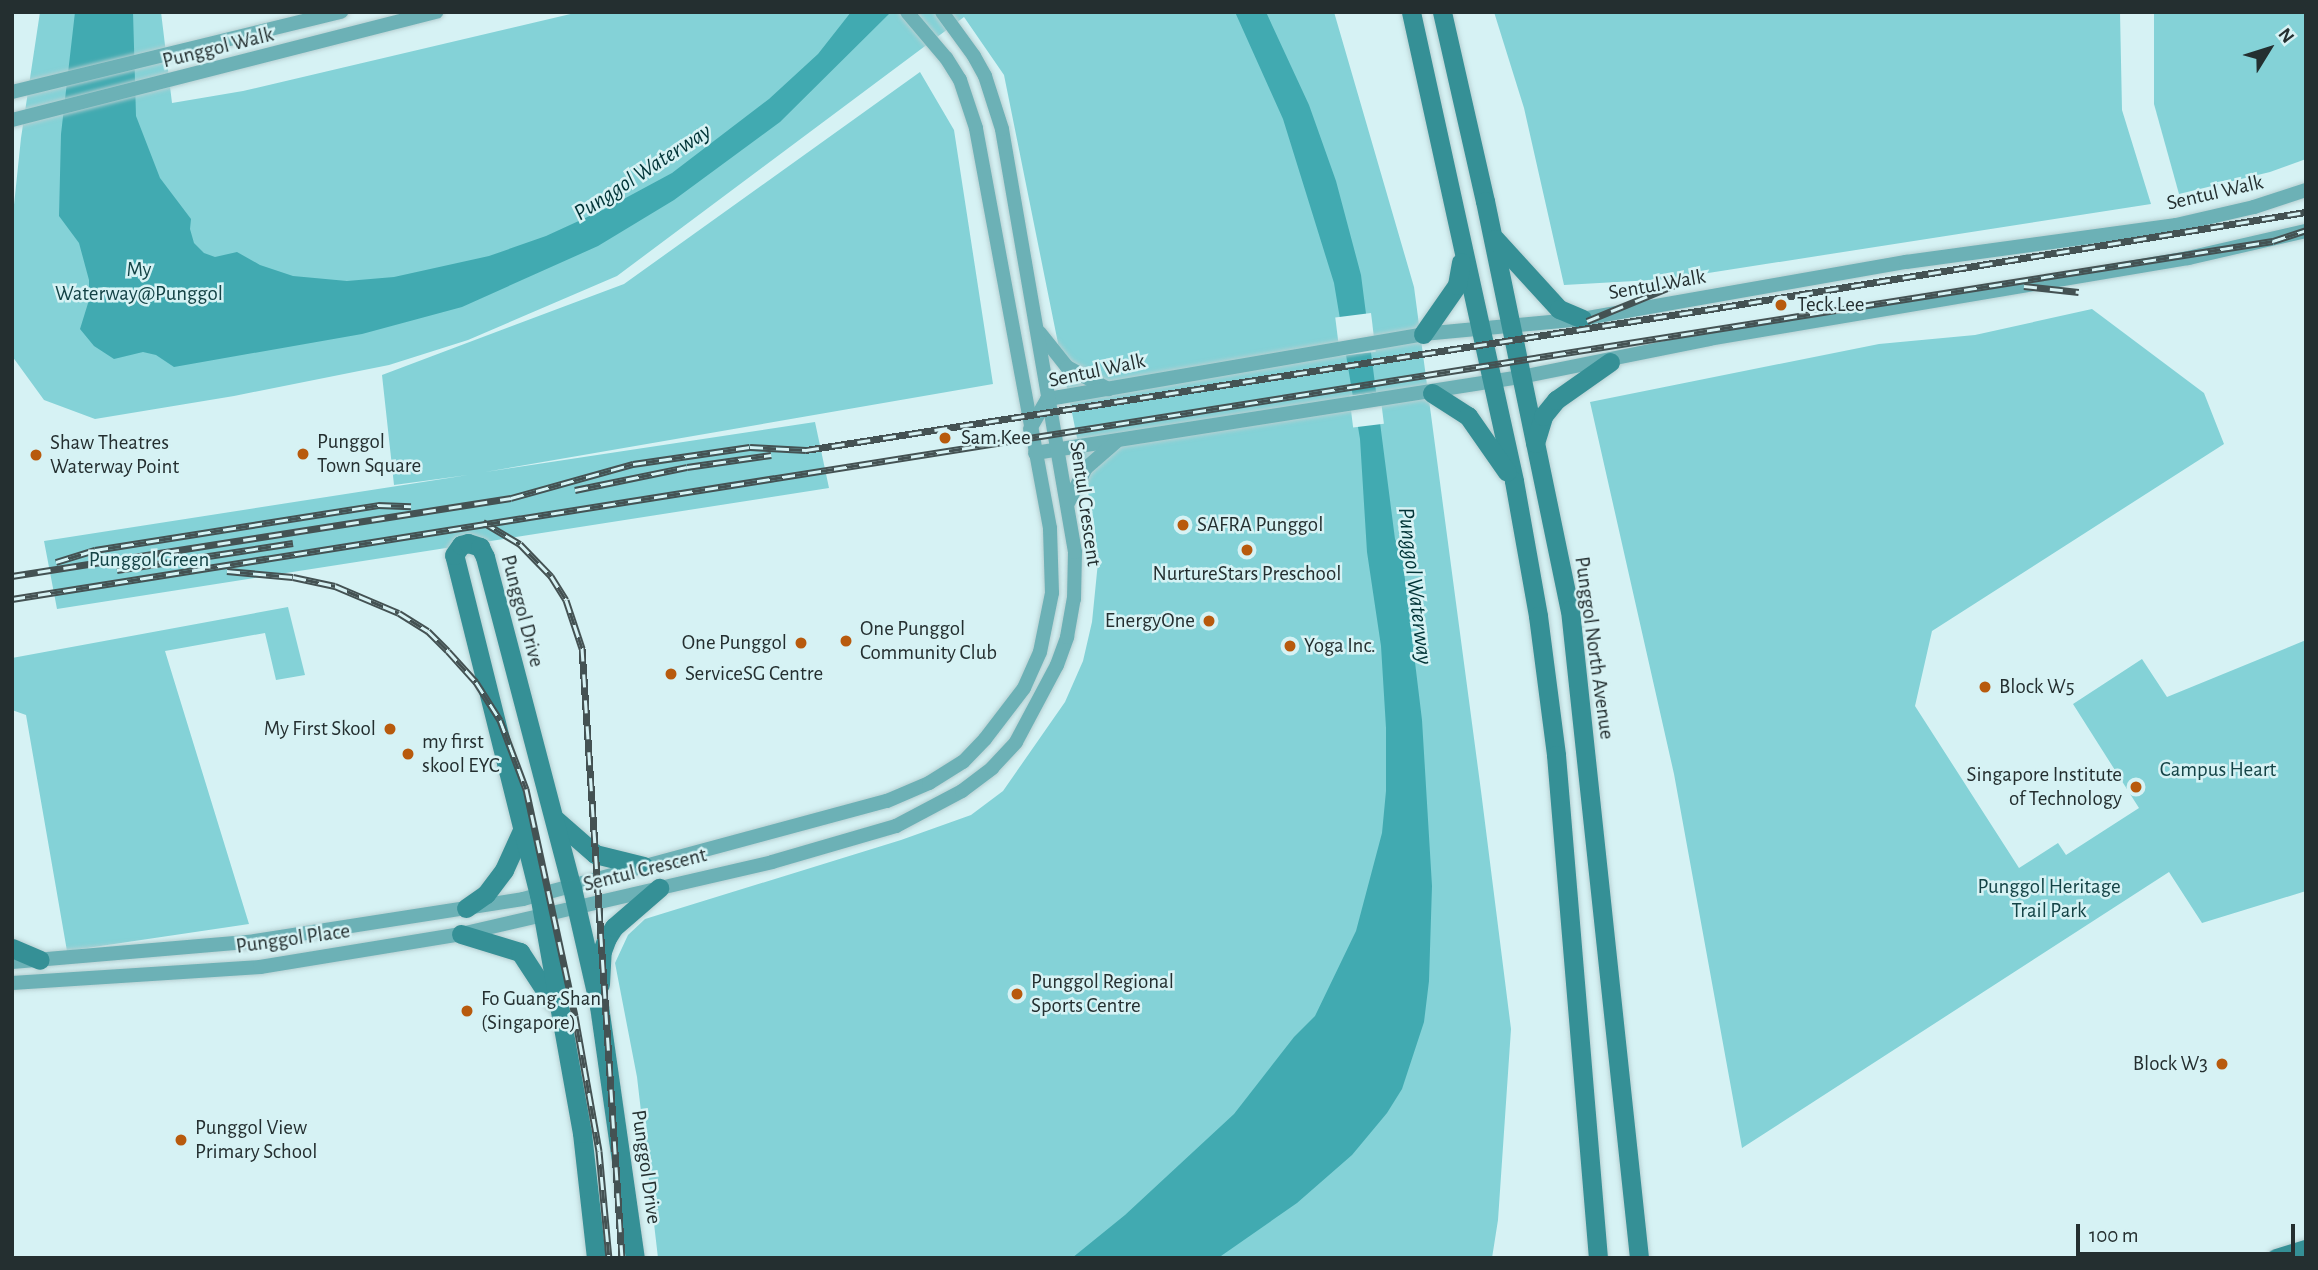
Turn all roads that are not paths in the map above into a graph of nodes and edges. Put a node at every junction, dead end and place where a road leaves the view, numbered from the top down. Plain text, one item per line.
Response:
1 (341, 12) edge
2 (434, 12) edge
3 (907, 12) edge
4 (942, 12) edge
5 (1411, 12) edge
6 (1442, 12) edge
7 (12, 92) edge
8 (12, 120) edge
9 (2306, 190) edge
10 (2306, 231) edge
11 (1492, 236) junction
12 (1462, 253) junction
13 (1582, 319) junction
14 (1510, 327) junction
15 (1479, 330) junction
16 (1038, 331) junction
17 (1423, 334) junction
18 (1610, 362) junction
19 (1521, 377) junction
20 (1490, 383) junction
21 (1108, 389) junction
22 (1432, 393) junction
23 (1047, 399) junction
24 (1030, 429) junction
25 (1117, 440) junction
26 (1534, 446) junction
27 (1058, 450) junction
28 (1035, 453) junction
29 (1514, 481) junction
30 (1068, 503) junction
31 (555, 819) junction
32 (524, 826) junction
33 (644, 866) junction
34 (572, 888) junction
35 (660, 888) junction
36 (539, 895) junction
37 (466, 908) junction
38 (576, 909) junction
39 (543, 916) junction
40 (461, 934) junction
41 (12, 948) edge
42 (40, 960) junction
43 (12, 962) edge
44 (12, 983) edge
45 (599, 1006) junction
46 (558, 1011) junction
47 (2306, 1249) edge
48 (596, 1258) edge
49 (635, 1258) edge
50 (1598, 1258) edge
51 (1639, 1258) edge
52 (2276, 1258) edge

1 - 7 street, Punggol Walk
2 - 8 street, Punggol Walk
3 - 24 street, Sentul Crescent
4 - 16 street, Sentul Crescent
5 - 12 main road
6 - 11 main road, Punggol North Avenue
9 - 13 street, Sentul Walk
10 - 18 street
11 - 13 main road
11 - 14 main road, Punggol North Avenue
12 - 15 main road
12 - 17 main road
13 - 14 street, Sentul Walk
14 - 15 street, Sentul Walk
14 - 19 main road, Punggol North Avenue
15 - 17 street, Sentul Walk
15 - 20 main road
16 - 21 street
16 - 23 street, Sentul Crescent
17 - 21 street, Sentul Walk
18 - 19 street
18 - 26 main road
19 - 20 street
19 - 26 main road, Punggol North Avenue
20 - 22 street
20 - 29 main road
21 - 23 street, Sentul Walk
22 - 25 street
22 - 29 main road
23 - 24 street, Sentul Walk
23 - 27 street, Sentul Crescent
24 - 28 street, Sentul Crescent
25 - 27 street
25 - 30 street
26 - 51 main road, Punggol North Avenue
27 - 28 street
27 - 30 street, Sentul Crescent
28 - 33 street, Sentul Crescent
29 - 50 main road
30 - 35 street, Sentul Crescent
31 - 32 main road, Punggol Drive
31 - 33 main road
31 - 34 main road, Punggol Drive
32 - 36 main road, Punggol Drive
32 - 37 main road
33 - 34 street, Sentul Crescent
34 - 36 street, Punggol Place
34 - 38 main road, Punggol Drive
35 - 38 street, Sentul Crescent
35 - 45 main road
36 - 37 street, Punggol Place
36 - 39 main road, Punggol Drive
37 - 42 street, Punggol Place
38 - 39 street, Punggol Place
38 - 45 main road, Punggol Drive
39 - 40 street, Punggol Place
39 - 46 main road, Punggol Drive
40 - 44 street, Punggol Place
40 - 46 main road
41 - 42 main road
42 - 43 street, Punggol Place
45 - 49 main road, Punggol Drive
46 - 48 main road, Punggol Drive
47 - 52 main road

